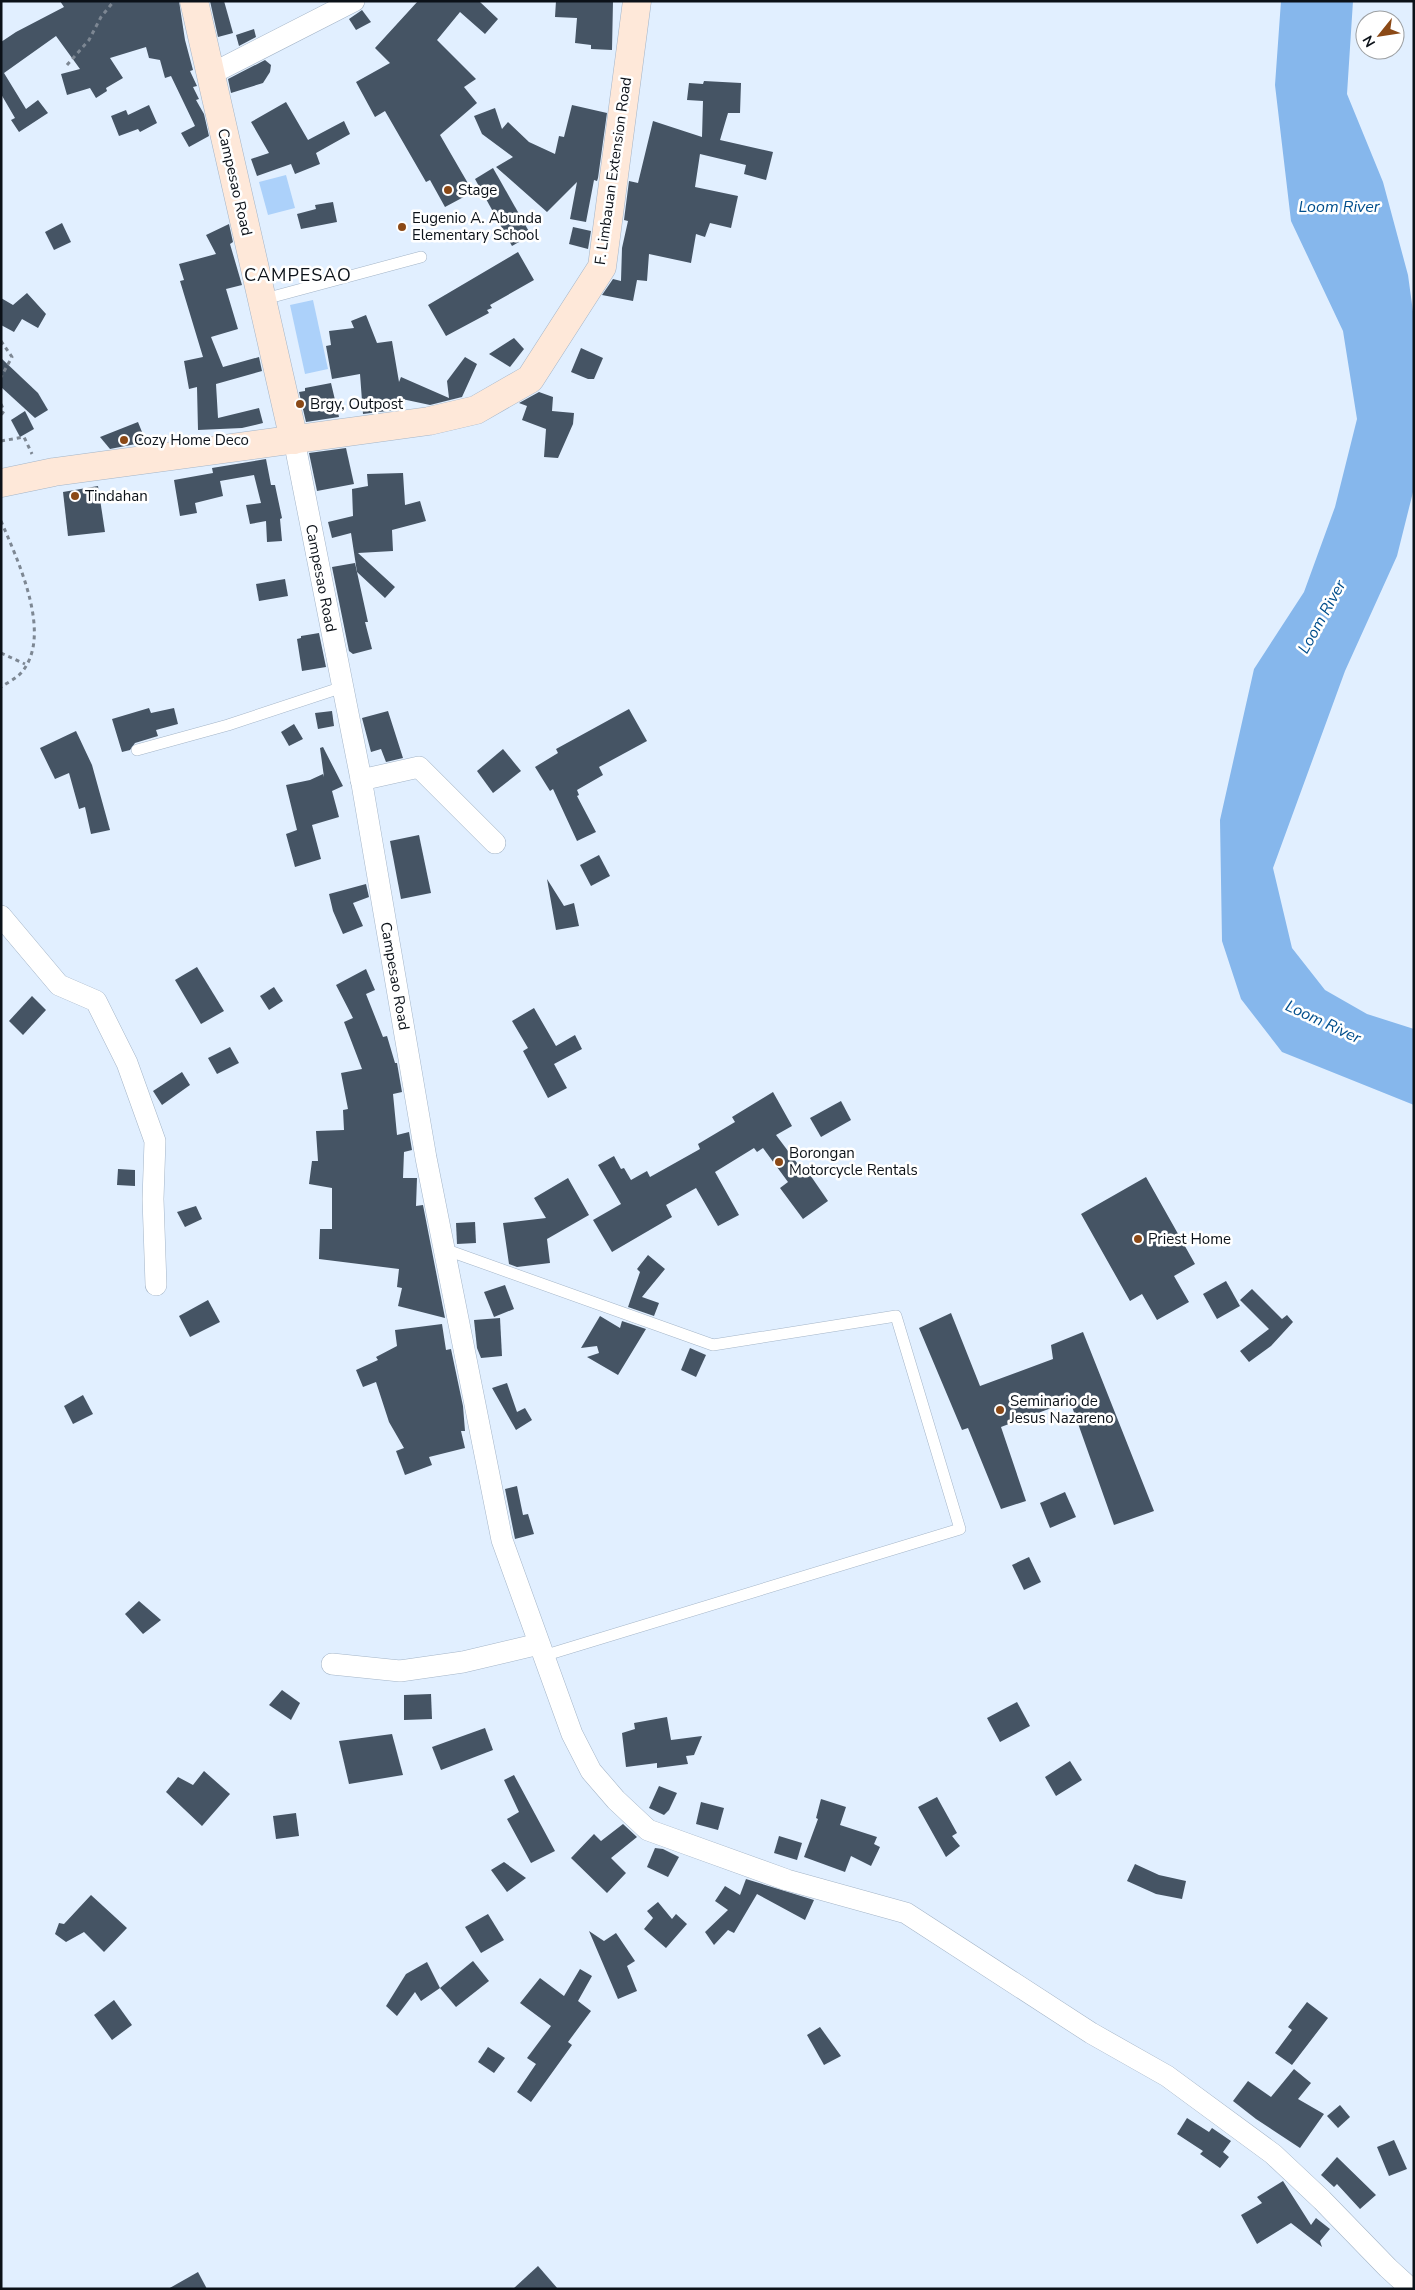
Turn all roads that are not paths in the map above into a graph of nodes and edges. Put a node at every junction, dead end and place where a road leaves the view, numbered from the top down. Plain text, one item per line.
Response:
1 (194, 1) edge
2 (354, 1) edge
3 (637, 1) edge
4 (211, 74) junction
5 (421, 257) dead end
6 (262, 300) junction
7 (294, 440) junction
8 (1, 483) edge
9 (343, 687) junction
10 (137, 750) dead end
11 (361, 780) junction
12 (495, 843) dead end
13 (1, 916) edge
14 (444, 1249) junction
15 (156, 1284) dead end
16 (541, 1650) junction
17 (332, 1664) dead end
18 (1411, 2289) edge

1 - 4 street, Campesao Road
2 - 4 street
3 - 7 street, F. Limbauan Extension Road
4 - 6 street, Campesao Road
5 - 6 lane
6 - 7 street, Campesao Road
7 - 8 street, F. Limbauan Extension Road
7 - 9 street, Campesao Road
9 - 10 lane
9 - 11 street, Campesao Road
11 - 12 street
11 - 14 street, Campesao Road
13 - 15 street
14 - 16 street, Campesao Road
14 - 16 lane
16 - 17 street
16 - 18 street, Campesao Road

